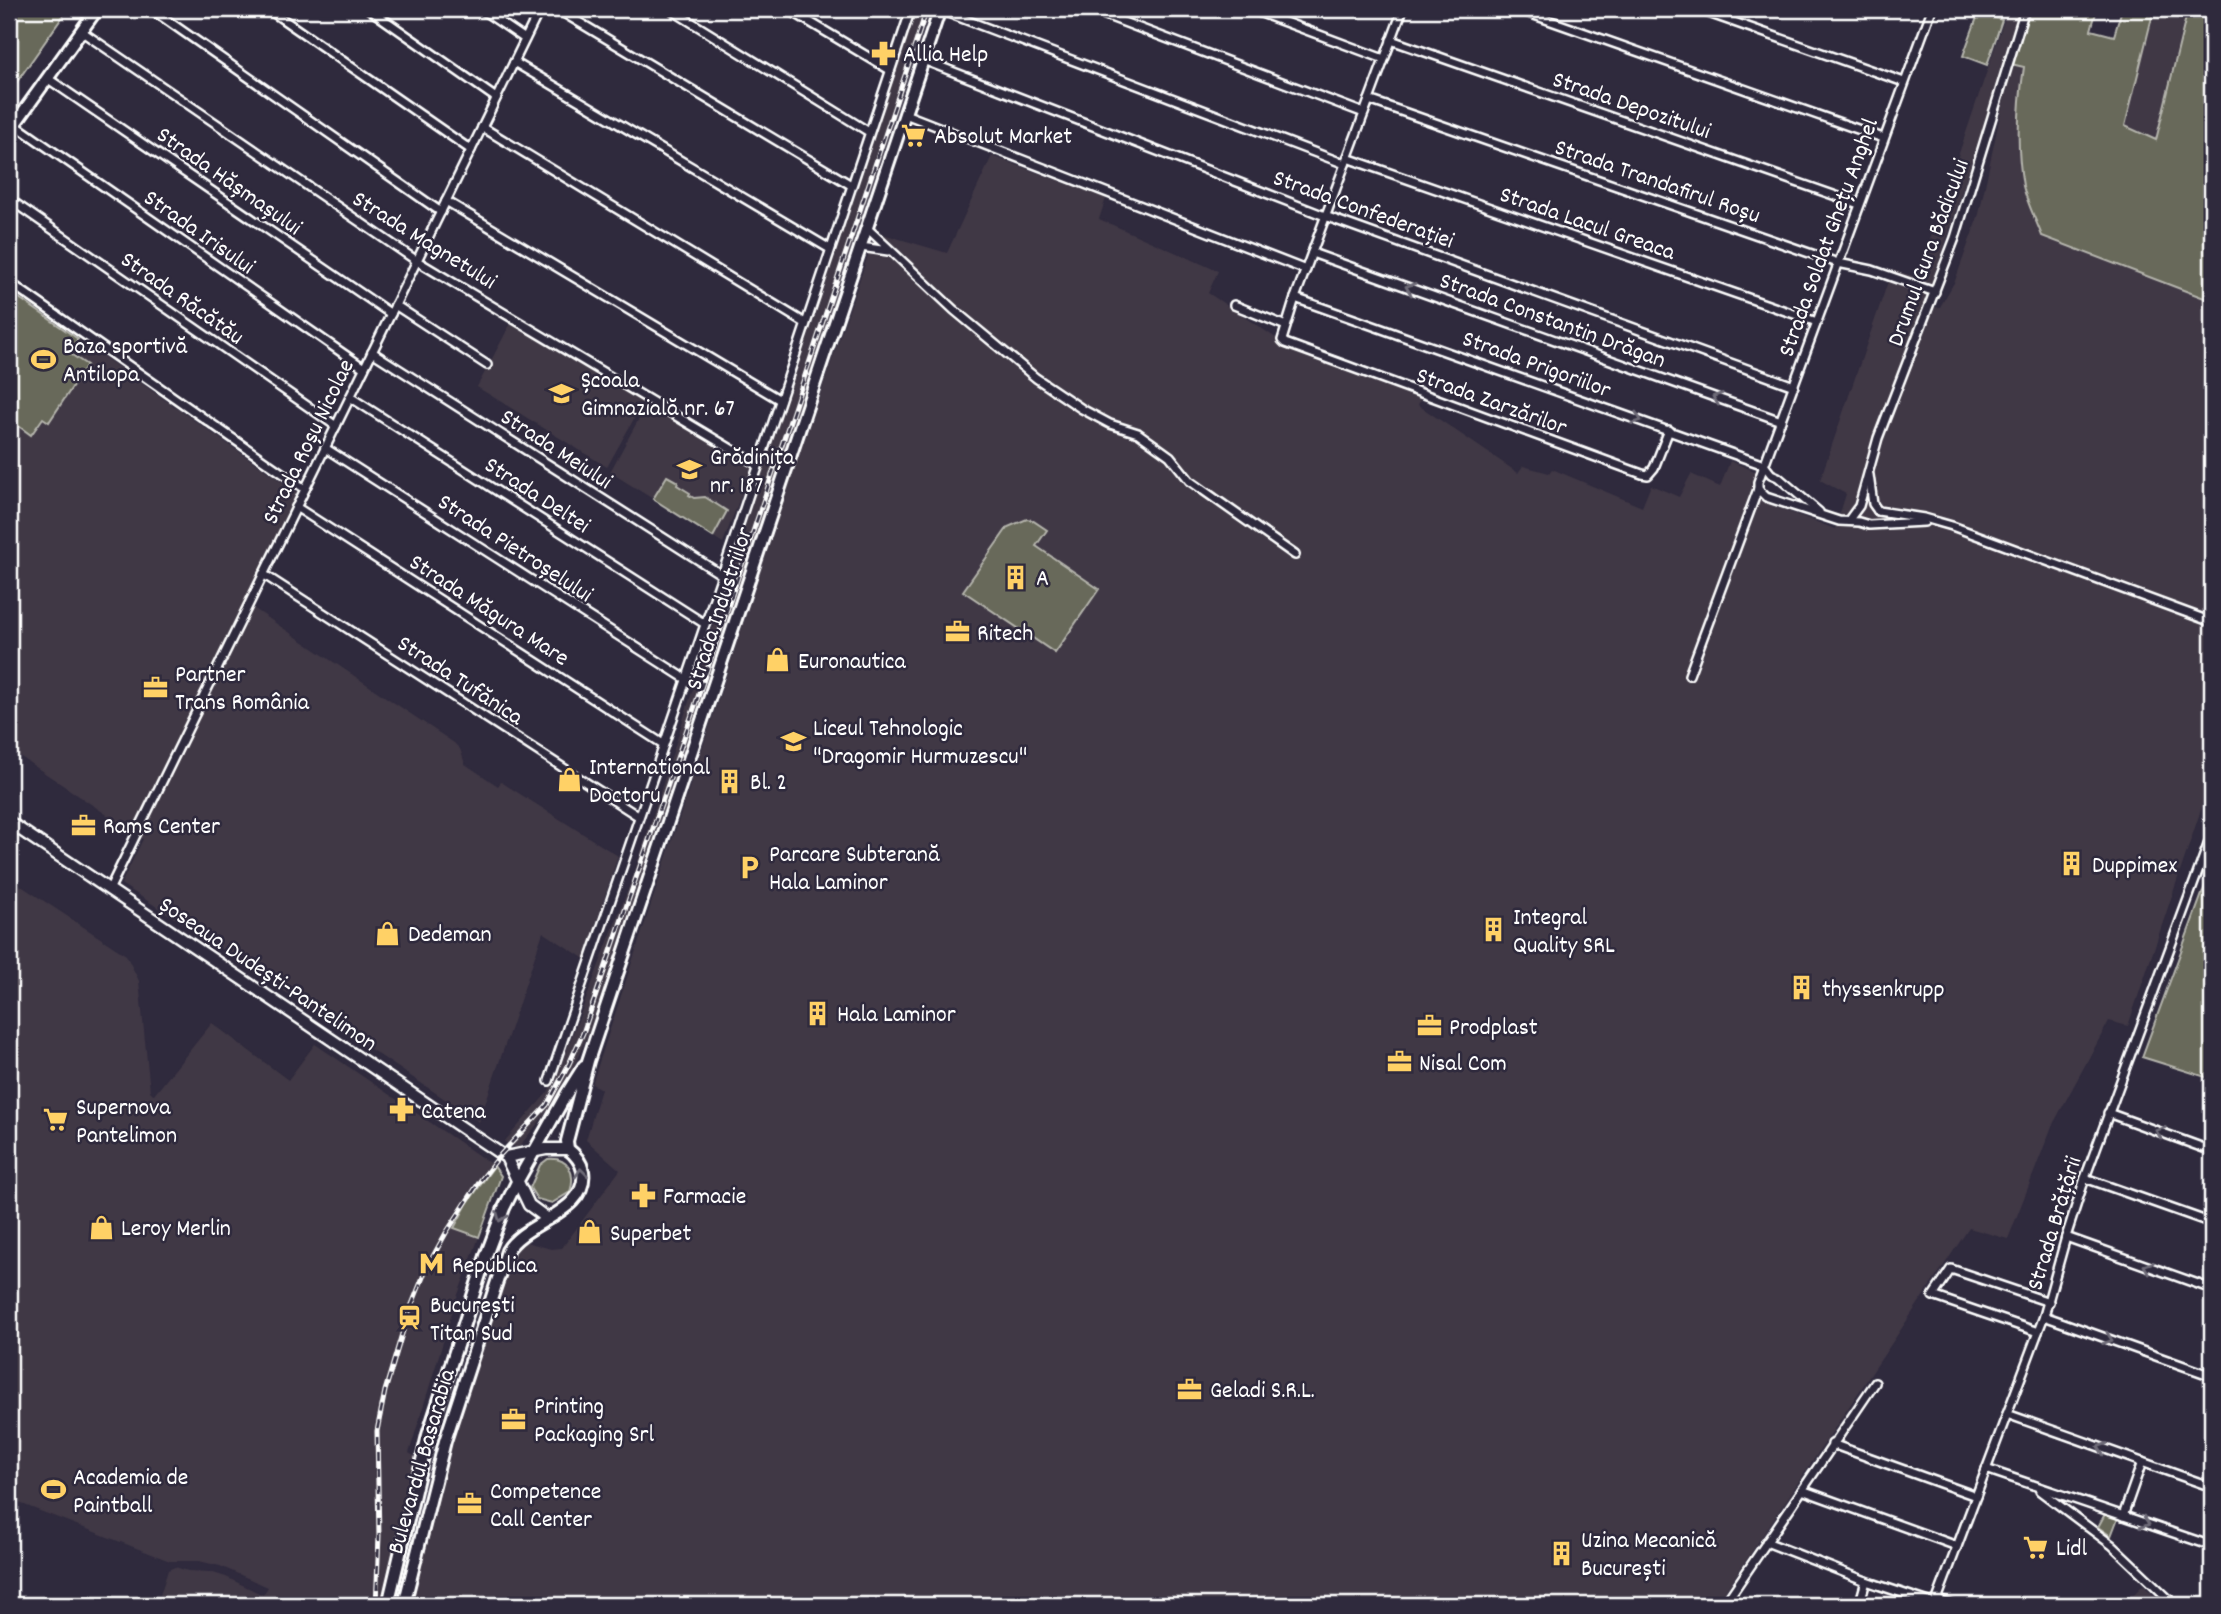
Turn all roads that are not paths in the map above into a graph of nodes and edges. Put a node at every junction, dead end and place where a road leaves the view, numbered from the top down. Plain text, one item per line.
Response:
1 (97, 9) edge
2 (151, 9) edge
3 (268, 9) edge
4 (369, 9) edge
5 (481, 9) edge
6 (540, 9) edge
7 (557, 9) edge
8 (670, 9) edge
9 (788, 9) edge
10 (911, 9) edge
11 (1089, 9) edge
12 (1251, 9) edge
13 (1403, 9) edge
14 (1517, 9) edge
15 (1698, 9) edge
16 (1932, 9) edge
17 (2025, 9) edge
18 (940, 10) edge
19 (81, 31) junction
20 (525, 39) junction
21 (1391, 40) junction
22 (1384, 59) junction
23 (923, 60) junction
24 (514, 62) junction
25 (890, 70) junction
26 (47, 78) junction
27 (1904, 82) junction
28 (496, 98) junction
29 (1369, 100) junction
30 (1364, 113) junction
31 (905, 114) junction
32 (482, 127) junction
33 (11, 128) edge
34 (869, 132) junction
35 (1883, 138) junction
36 (471, 150) junction
37 (1346, 161) junction
38 (851, 185) junction
39 (9, 199) edge
40 (446, 201) junction
41 (1859, 204) junction
42 (441, 212) junction
43 (1325, 216) junction
44 (867, 228) junction
45 (861, 247) junction
46 (830, 249) junction
47 (889, 251) junction
48 (1312, 253) junction
49 (417, 261) junction
50 (1838, 263) junction
51 (1306, 270) junction
52 (9, 282) edge
53 (1935, 292) junction
54 (1296, 298) junction
55 (1234, 304) dead end
56 (395, 305) junction
57 (391, 314) junction
58 (1817, 322) junction
59 (805, 323) junction
60 (1286, 326) junction
61 (372, 352) junction
62 (487, 365) dead end
63 (364, 368) junction
64 (1794, 386) junction
65 (350, 397) junction
66 (780, 400) junction
67 (1781, 421) junction
68 (336, 426) junction
69 (1669, 430) junction
70 (325, 448) junction
71 (758, 465) junction
72 (1764, 465) junction
73 (1869, 470) junction
74 (1771, 474) junction
75 (1760, 478) junction
76 (1781, 481) junction
77 (305, 489) junction
78 (1758, 489) junction
79 (1770, 498) junction
80 (296, 507) junction
81 (1875, 507) junction
82 (1857, 509) junction
83 (1823, 515) junction
84 (1848, 521) junction
85 (1859, 522) junction
86 (1936, 522) junction
87 (1872, 524) junction
88 (1295, 555) dead end
89 (263, 574) junction
90 (722, 575) junction
91 (705, 624) junction
92 (2212, 624) edge
93 (1689, 675) dead end
94 (686, 679) junction
95 (663, 744) junction
96 (638, 816) junction
97 (9, 822) edge
98 (2212, 834) edge
99 (2212, 840) edge
100 (2206, 851) junction
101 (109, 890) junction
102 (588, 1061) junction
103 (549, 1081) dead end
104 (2108, 1113) junction
105 (568, 1149) junction
106 (2212, 1151) edge
107 (534, 1152) junction
108 (506, 1157) junction
109 (2085, 1178) junction
110 (517, 1182) junction
111 (548, 1219) junction
112 (2212, 1223) edge
113 (2066, 1237) junction
114 (2212, 1289) edge
115 (2049, 1302) junction
116 (2044, 1317) junction
117 (2038, 1332) junction
118 (2212, 1376) edge
119 (1875, 1382) dead end
120 (2007, 1414) junction
121 (1832, 1444) junction
122 (2142, 1462) junction
123 (1986, 1469) junction
124 (2034, 1486) junction
125 (2212, 1487) edge
126 (1802, 1490) junction
127 (1976, 1496) junction
128 (2123, 1516) junction
129 (1766, 1542) junction
130 (1957, 1546) junction
131 (2212, 1546) edge
132 (1866, 1581) junction
133 (1935, 1603) edge
134 (388, 1605) edge
135 (404, 1605) edge
136 (1724, 1605) edge
137 (1863, 1605) edge
138 (1953, 1605) edge
139 (2175, 1605) edge

1 - 19 main road
2 - 42 street
3 - 36 street
4 - 28 street
5 - 20 street
6 - 20 street, Strada Roșu Nicolae
7 - 38 street
8 - 34 street
9 - 25 street
10 - 25 street
11 - 30 street
12 - 22 street
13 - 21 street
14 - 35 street
15 - 27 street
16 - 27 street, Strada Soldat Ghețu Anghel
17 - 53 street, Drumul Gura Bădicului
18 - 23 main road, Strada Industriilor
18 - 37 street, Strada Lacul Greaca
19 - 26 main road
19 - 49 street, Strada Magnetului
20 - 24 street, Strada Roșu Nicolae
21 - 22 street
21 - 41 street, Strada Depozitului
22 - 29 street
23 - 31 main road, Strada Industriilor
23 - 43 street, Strada Confederației
24 - 28 street, Strada Roșu Nicolae
24 - 46 street
25 - 34 street
26 - 33 main road
26 - 57 street, Strada Hășmașului
27 - 35 street, Strada Soldat Ghețu Anghel
28 - 32 street, Strada Roșu Nicolae
29 - 30 street
29 - 50 street, Strada Trandafirul Roșu
30 - 37 street
31 - 44 main road, Strada Industriilor
31 - 51 street
32 - 36 street, Strada Roșu Nicolae
32 - 59 street
33 - 63 street, Strada Irisului
34 - 38 street
35 - 41 street, Strada Soldat Ghețu Anghel
36 - 40 street, Strada Roșu Nicolae
37 - 43 street
37 - 58 street, Strada Lacul Greaca
38 - 46 street
39 - 68 street, Strada Răcătău
40 - 42 street, Strada Roșu Nicolae
40 - 66 street
41 - 50 street, Strada Soldat Ghețu Anghel
42 - 49 street, Strada Roșu Nicolae
43 - 48 street
43 - 64 street, Strada Confederației
44 - 45 main road, Strada Industriilor
44 - 47 street
45 - 47 street
45 - 102 main road, Strada Industriilor
46 - 59 street
47 - 88 street
48 - 51 street
67 -> 48 street, Strada Constantin Drăgan
49 - 56 street, Strada Roșu Nicolae
49 - 71 street, Strada Magnetului
50 - 53 street, Strada Trandafirul Roșu
50 - 58 street, Strada Soldat Ghețu Anghel
51 - 54 street
52 - 77 street
53 - 73 street, Drumul Gura Bădicului
54 - 60 street
54 -> 69 street, Strada Prigoriilor
55 - 60 street
56 - 57 street, Strada Roșu Nicolae
56 - 62 street
57 - 61 street, Strada Roșu Nicolae
58 - 64 street, Strada Soldat Ghețu Anghel
59 - 66 street
60 - 69 street, Strada Zarzărilor
61 - 63 street, Strada Roșu Nicolae
61 - 90 street, Strada Meiului
63 - 65 street, Strada Roșu Nicolae
64 - 67 street, Strada Soldat Ghețu Anghel
65 - 68 street, Strada Roșu Nicolae
65 - 91 street, Strada Deltei
66 - 71 street
67 - 72 street, Strada Soldat Ghețu Anghel
68 - 70 street, Strada Roșu Nicolae
69 - 72 street, Strada Prigoriilor
70 - 77 street, Strada Roșu Nicolae
70 - 94 street, Strada Pietroșelului
71 - 90 street
72 - 74 street
72 - 75 street, Strada Soldat Ghețu Anghel
73 - 81 street
73 - 82 street, Drumul Gura Bădicului
74 - 75 street
74 - 76 street
75 - 78 street
76 - 79 street
76 - 83 street
77 - 80 street, Strada Roșu Nicolae
78 - 79 street
78 - 93 street
79 - 83 street
80 - 89 street, Strada Roșu Nicolae
80 - 95 street, Strada Măgura Mare
81 - 82 street
81 - 86 street
81 - 87 street
82 - 84 street, Drumul Gura Bădicului
82 - 85 street
83 - 84 street
84 - 85 street
85 - 87 street
86 - 87 street
86 - 92 street
89 - 96 street, Strada Tufănica
89 - 101 street, Strada Roșu Nicolae
90 - 91 street
91 - 94 street
94 - 95 street
95 - 96 street
96 - 103 street
97 - 101 street, Șoseaua Dudești-Pantelimon
98 - 100 street, Strada Brățării
99 - 100 street, Strada Brățării
100 - 104 street, Strada Brățării
101 - 108 street, Șoseaua Dudești-Pantelimon
102 - 105 main road, Strada Industriilor
102 - 107 main road, Strada Industriilor
106 -> 104 street
104 - 109 street, Strada Brățării
105 - 107 street
111 -> 105 main road, Bulevardul Basarabia
107 - 108 street
107 - 110 main road, Strada Industriilor
108 - 110 street
109 - 112 street
109 - 113 street, Strada Brățării
110 - 111 street
110 -> 134 main road, Bulevardul Basarabia
111 - 135 main road, Bulevardul Basarabia
114 -> 113 street
113 - 115 street, Strada Brățării
115 - 116 street, Strada Brățării
115 - 117 street
116 - 117 street, Strada Brățării
116 -> 118 street
117 - 120 street, Strada Brățării
119 - 121 street
122 -> 120 street
120 - 123 street, Strada Brățării
121 - 126 street
121 - 127 street
122 - 125 street
122 - 128 street
123 - 124 street
123 - 127 street, Strada Brățării
124 - 128 street
124 - 139 street
126 - 129 street
126 - 130 street
127 - 130 street, Strada Brățării
128 -> 131 street
129 - 132 street
129 - 136 street
130 - 133 street, Strada Brățării
132 - 133 street
132 - 137 street
133 - 138 street

